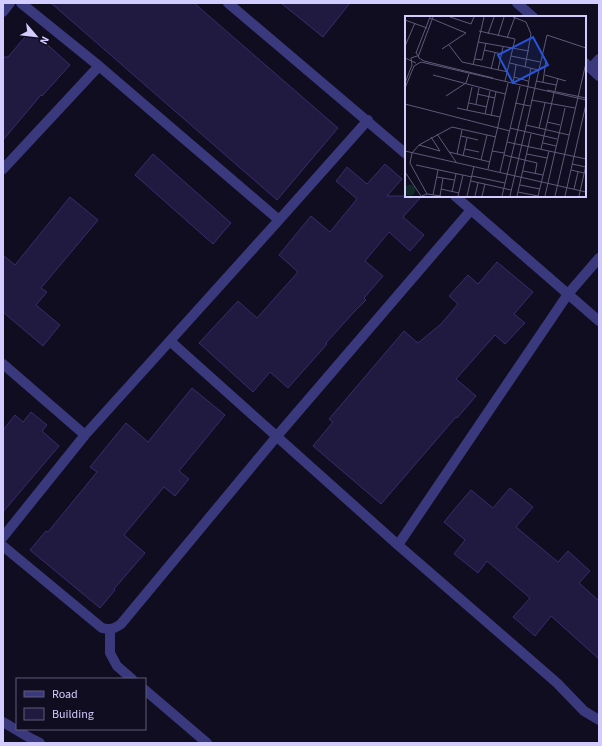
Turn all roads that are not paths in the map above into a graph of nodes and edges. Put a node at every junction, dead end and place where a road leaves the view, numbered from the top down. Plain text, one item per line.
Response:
1 (10, 3) edge
2 (21, 3) edge
3 (229, 3) edge
4 (517, 3) edge
5 (3, 12) edge
6 (532, 16) edge
7 (599, 59) edge
8 (99, 66) junction
9 (588, 66) edge
10 (599, 76) edge
11 (368, 120) junction
12 (405, 153) edge
13 (3, 169) edge
14 (455, 197) edge
15 (471, 210) junction
16 (279, 220) junction
17 (599, 258) edge
18 (568, 294) junction
19 (599, 321) edge
20 (170, 341) junction
21 (3, 364) edge
22 (85, 435) junction
23 (277, 436) junction
24 (3, 537) edge
25 (398, 545) junction
26 (3, 546) edge
27 (110, 630) junction
28 (131, 678) edge
29 (146, 691) edge
30 (599, 720) edge
31 (3, 722) edge
32 (16, 730) edge
33 (16, 730) edge
34 (40, 743) edge
35 (207, 743) edge

1 - 5 street
2 - 8 street
3 - 11 street
4 - 6 street
7 - 9 street
8 - 13 street
8 - 16 street
9 - 10 street
11 - 12 street
11 - 16 street
14 - 15 street
15 - 18 street
15 - 23 street
16 - 20 street
17 - 18 street
18 - 19 street
18 - 25 street
20 - 22 street
20 - 23 street
21 - 22 street
22 - 24 street
23 - 25 street
23 - 27 street
25 - 30 street
26 - 27 street
27 - 28 street
29 - 35 street
31 - 32 street
33 - 34 street

